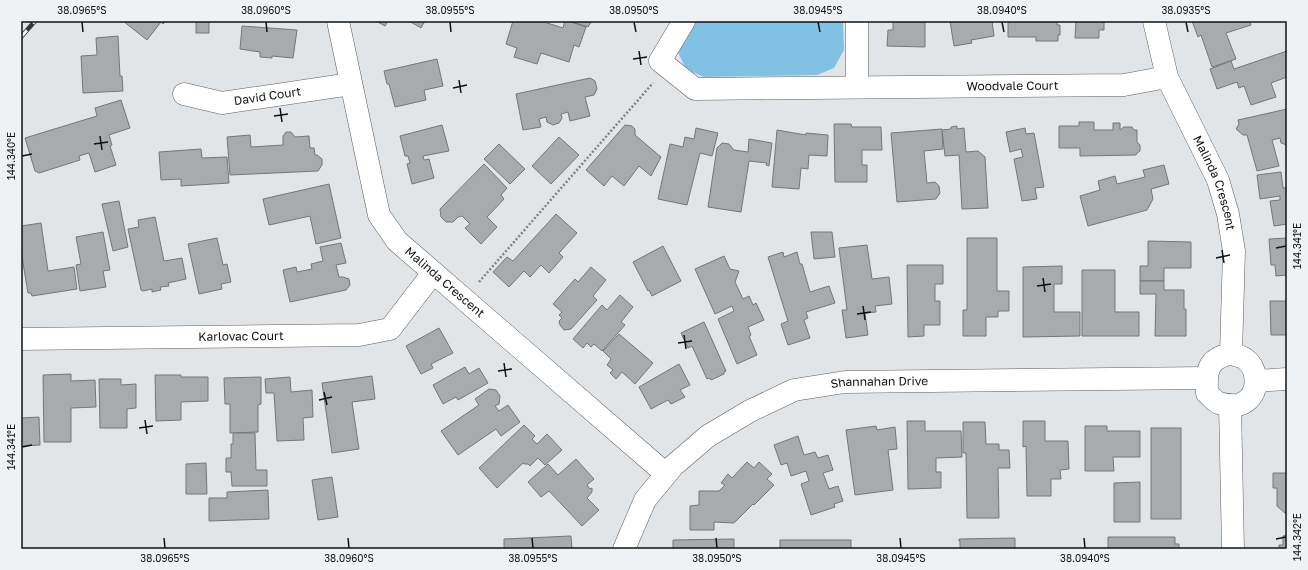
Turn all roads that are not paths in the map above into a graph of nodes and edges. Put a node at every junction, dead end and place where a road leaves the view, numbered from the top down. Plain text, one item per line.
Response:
1 (338, 21) edge
2 (684, 21) edge
3 (857, 21) edge
4 (1154, 21) edge
5 (1168, 77) junction
6 (351, 84) junction
7 (857, 87) junction
8 (184, 94) dead end
9 (433, 272) junction
10 (21, 339) edge
11 (1230, 354) junction
12 (1206, 378) junction
13 (1287, 379) edge
14 (1256, 381) junction
15 (1230, 405) junction
16 (666, 474) junction
17 (624, 549) edge
18 (1233, 549) edge

1 - 6 street, Malinda Crescent
2 - 7 street, Woodvale Court
3 - 7 street
4 - 5 street, Malinda Crescent
5 - 7 street, Woodvale Court
5 - 11 street, Malinda Crescent
6 - 8 street, David Court
6 - 9 street, Malinda Crescent
9 - 10 street, Karlovac Court
9 - 16 street, Malinda Crescent
11 - 12 street
11 - 14 street
12 - 15 street
12 - 16 street, Shannahan Drive
13 - 14 street
14 - 15 street
15 - 18 street
16 - 17 street, Shannahan Drive

